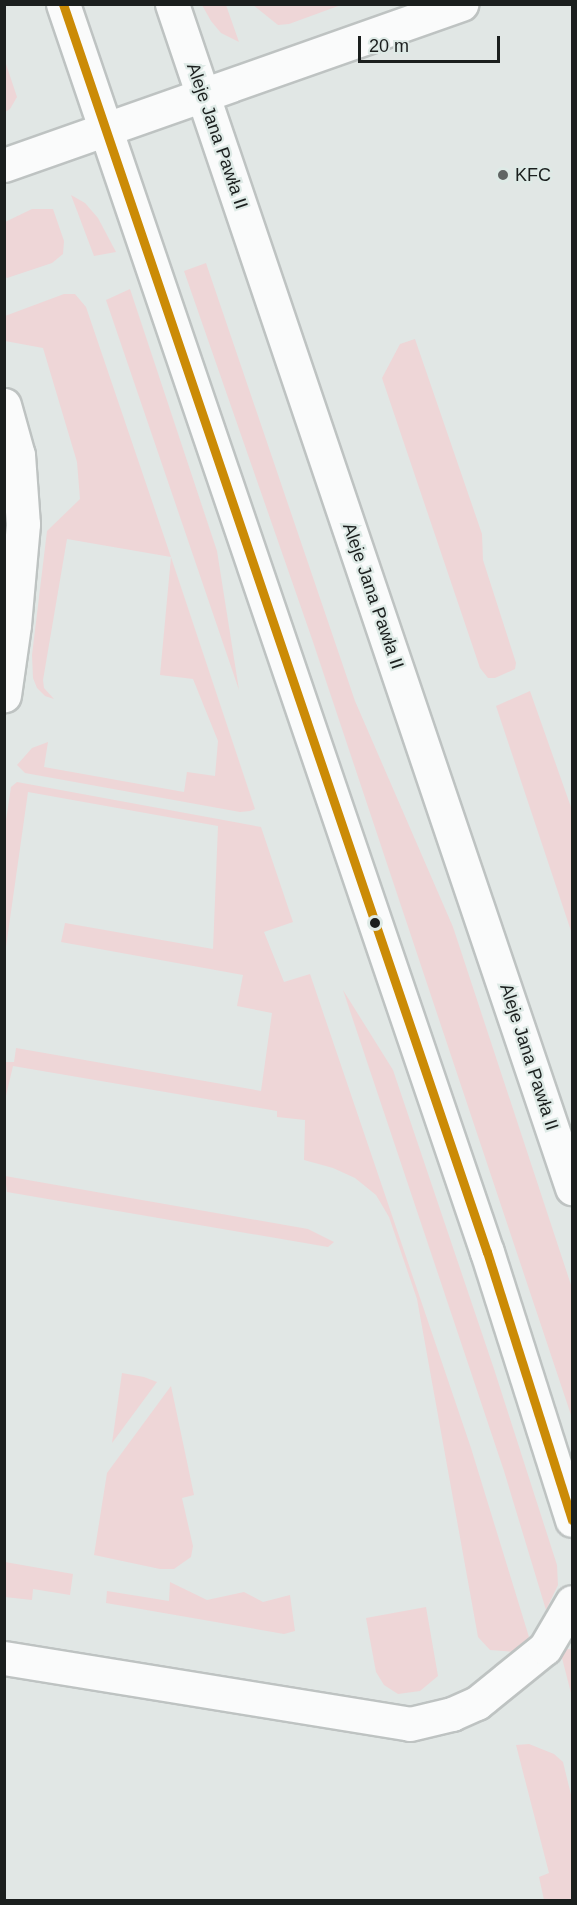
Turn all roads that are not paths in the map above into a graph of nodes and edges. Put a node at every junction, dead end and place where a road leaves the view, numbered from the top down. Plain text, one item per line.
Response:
1 (63, 4) edge
2 (172, 4) edge
3 (462, 4) edge
4 (202, 95) junction
5 (106, 130) junction
6 (4, 165) edge
7 (4, 405) edge
8 (4, 694) edge
9 (573, 1188) edge
10 (573, 1520) edge
11 (573, 1602) edge
12 (4, 1658) edge

1 - 5 main road
2 - 4 main road, Aleje Jana Pawła II
3 - 4 main road
4 - 5 main road
4 - 9 main road, Aleje Jana Pawła II
5 - 6 main road
5 - 10 main road
7 - 8 main road
11 - 12 main road

